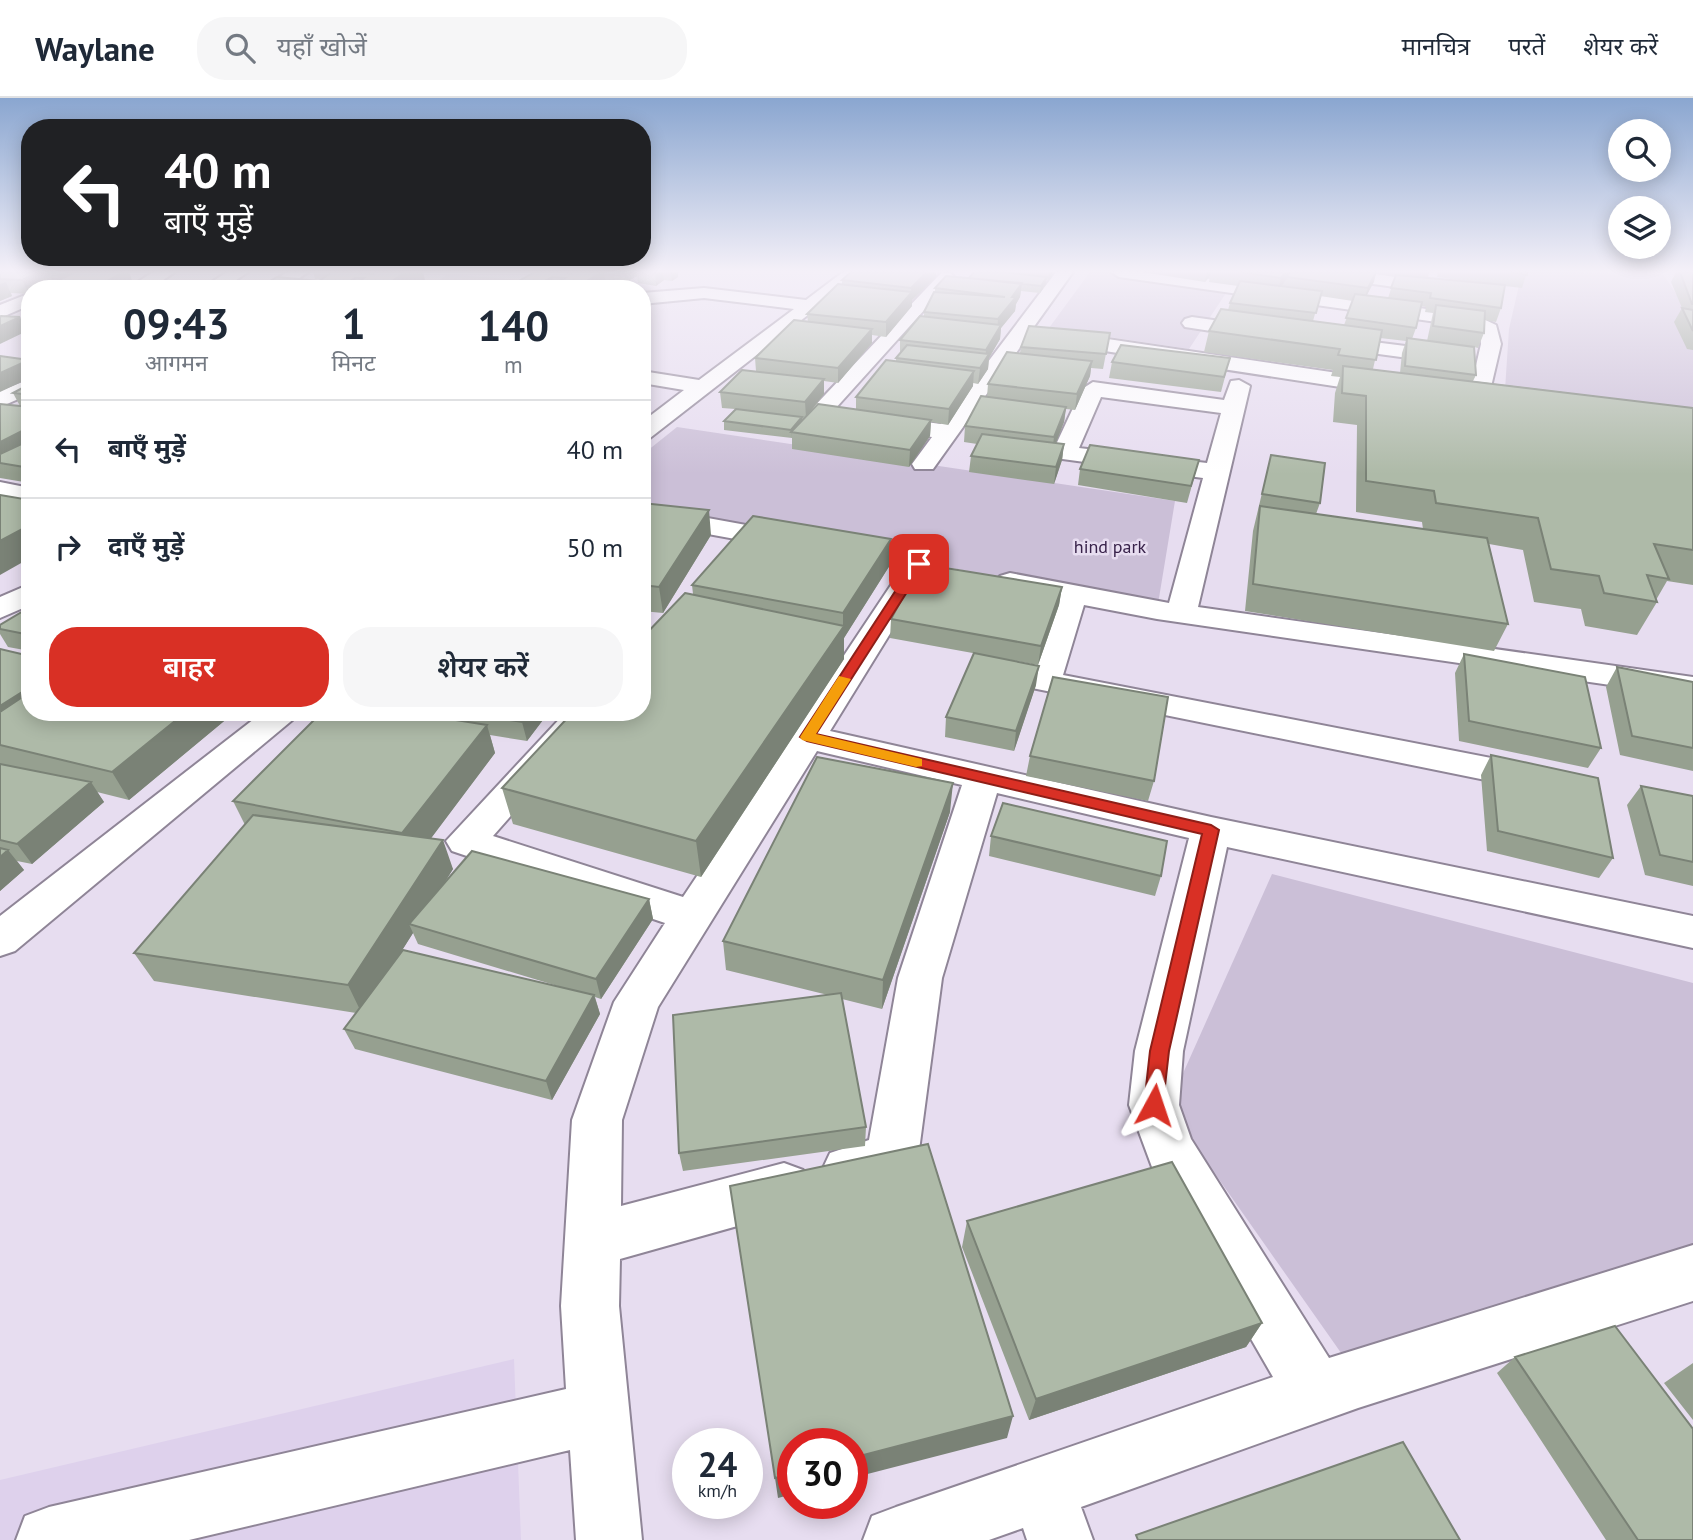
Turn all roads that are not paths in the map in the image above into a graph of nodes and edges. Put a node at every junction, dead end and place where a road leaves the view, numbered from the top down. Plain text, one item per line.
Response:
1 (766, 339) edge
2 (888, 339) edge
3 (1014, 339) edge
4 (1067, 339) edge
5 (1181, 339) edge
6 (1305, 339) edge
7 (1490, 339) edge
8 (1396, 351) junction
9 (1170, 355) junction
10 (1486, 362) junction
11 (1244, 366) junction
12 (651, 378) edge
13 (703, 387) junction
14 (1390, 388) junction
15 (21, 390) edge
16 (0, 400) edge
17 (1233, 408) junction
18 (651, 426) edge
19 (946, 432) junction
20 (924, 464) dead end
21 (1217, 472) junction
22 (0, 490) edge
23 (21, 494) edge
24 (651, 516) edge
25 (814, 545) edge
26 (919, 564) edge
27 (983, 576) edge
28 (1073, 594) junction
29 (21, 598) edge
30 (0, 610) edge
31 (1181, 611) junction
32 (1693, 687) edge
33 (274, 721) edge
34 (577, 721) edge
35 (807, 737) junction
36 (983, 778) junction
37 (1549, 780) edge
38 (1211, 830) junction
39 (693, 916) junction
40 (1693, 932) edge
41 (0, 939) edge
42 (593, 1240) junction
43 (1693, 1273) edge
44 (1316, 1392) junction
45 (599, 1412) junction
46 (1051, 1514) edge
47 (49, 1540) edge
48 (609, 1540) edge
49 (896, 1540) edge

1 - 13 street
2 - 19 street
3 - 19 street
4 - 9 street
5 - 9 street
6 - 8 street
7 - 10 street
8 - 10 street
8 - 14 street
9 - 11 street
10 - 14 street
11 - 14 street
11 - 17 street
12 - 13 street
13 - 18 street
15 - 16 street
17 - 21 street
17 - 21 street
19 - 20 street
21 - 31 street
22 - 23 street
24 - 25 street
26 - 35 street
27 - 28 street
28 - 31 street
28 - 37 street
29 - 30 street
31 - 32 street
33 - 41 street
34 - 39 street
35 - 36 street
35 - 39 street
36 - 38 street
36 - 42 street
38 - 40 street
38 - 44 street
39 - 42 street
42 - 45 street
43 - 44 street
44 - 46 street
45 - 47 street
45 - 48 street
46 - 49 street

